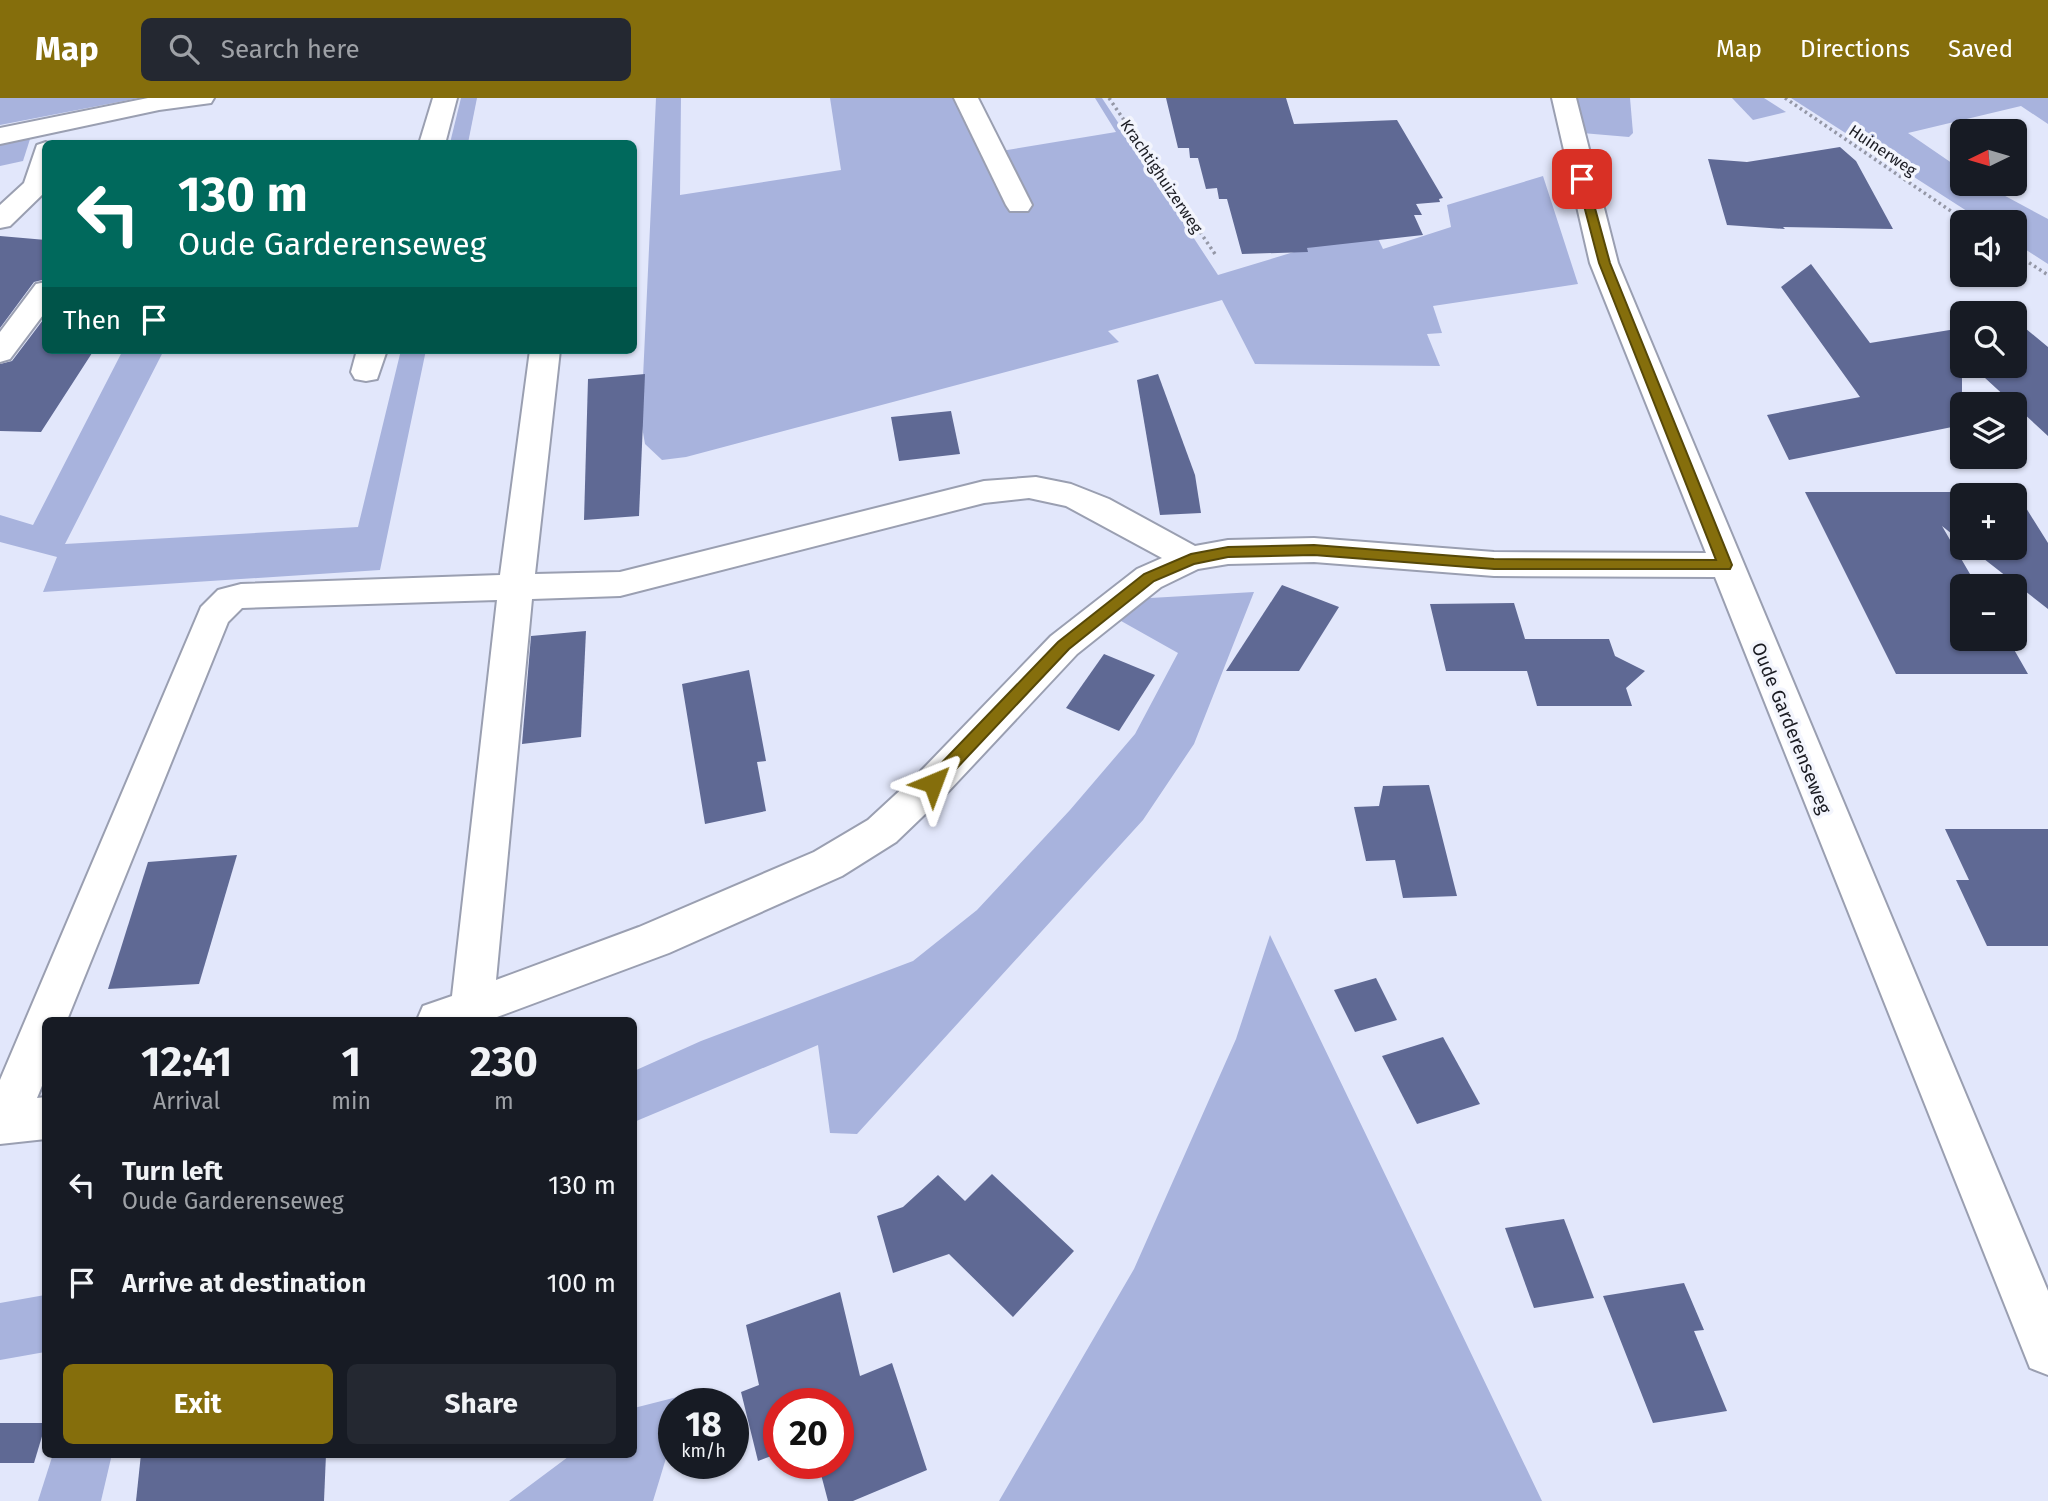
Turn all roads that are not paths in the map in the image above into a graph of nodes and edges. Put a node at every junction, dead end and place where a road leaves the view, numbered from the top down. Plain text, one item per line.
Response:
1 (202, 98) edge
2 (445, 98) edge
3 (966, 98) edge
4 (1564, 98) edge
5 (50, 134) edge
6 (0, 135) edge
7 (433, 140) edge
8 (41, 190) edge
9 (1019, 205) dead end
10 (0, 220) edge
11 (42, 295) edge
12 (0, 353) edge
13 (545, 354) edge
14 (1191, 559) junction
15 (1725, 565) junction
16 (516, 587) junction
17 (472, 1008) junction
18 (48, 1017) edge
19 (446, 1017) edge
20 (42, 1035) edge
21 (17, 1121) edge
22 (2048, 1350) edge

1 - 5 street
2 - 7 street
3 - 9 street
4 - 15 street, Oude Garderenseweg
5 - 6 street
8 - 10 street
11 - 12 street
13 - 16 street
14 - 15 street
14 - 16 street
14 - 17 street
15 - 22 street, Oude Garderenseweg
16 - 17 street
16 - 18 street
17 - 19 street
20 - 21 street

